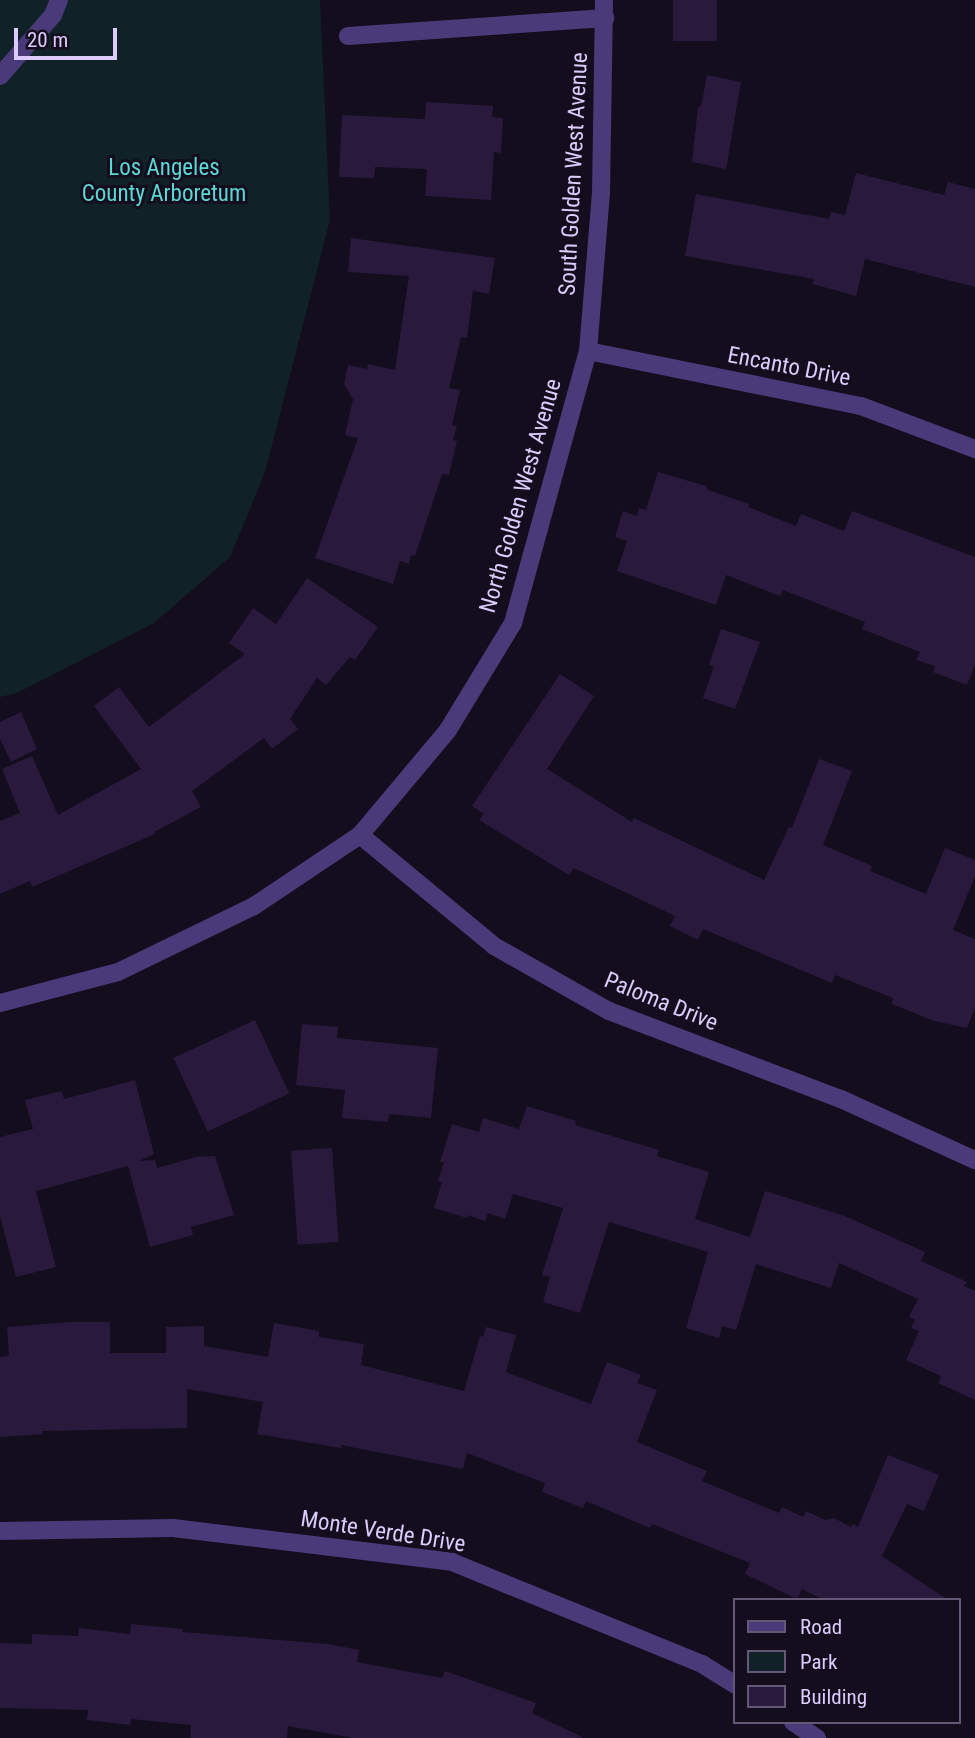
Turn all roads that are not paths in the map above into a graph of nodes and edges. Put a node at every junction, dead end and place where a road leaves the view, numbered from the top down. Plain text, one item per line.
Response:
1 (59, 0) edge
2 (605, 9) edge
3 (348, 36) dead end
4 (0, 76) edge
5 (588, 351) junction
6 (975, 449) edge
7 (360, 835) junction
8 (0, 1003) edge
9 (975, 1160) edge
10 (0, 1531) edge
11 (734, 1684) edge
12 (796, 1724) edge
13 (817, 1738) edge

1 - 4 street
2 - 3 street
2 - 5 street, South Golden West Avenue
5 - 6 street, Encanto Drive
5 - 7 street, North Golden West Avenue
7 - 8 street, North Golden West Avenue
7 - 9 street, Paloma Drive
10 - 11 street, Monte Verde Drive
12 - 13 street

